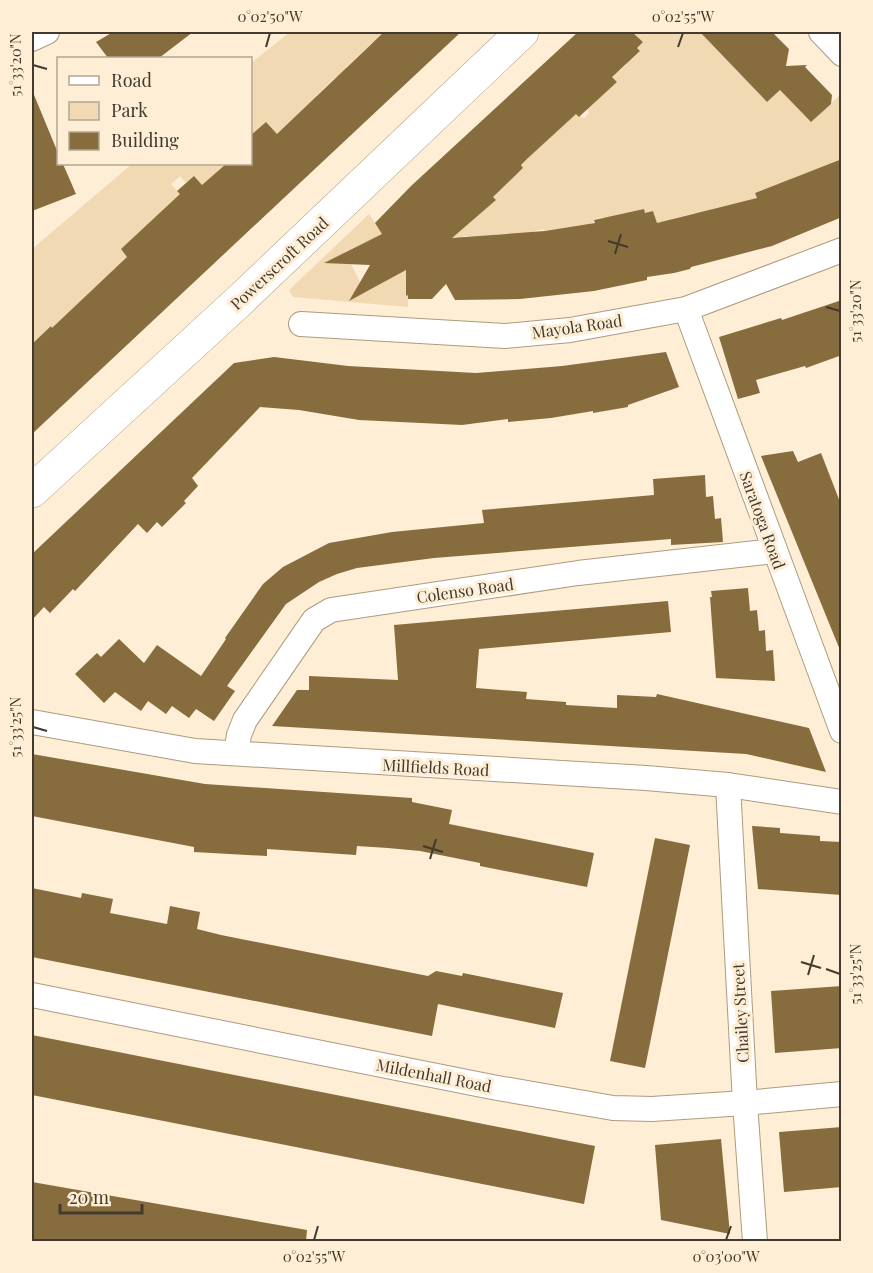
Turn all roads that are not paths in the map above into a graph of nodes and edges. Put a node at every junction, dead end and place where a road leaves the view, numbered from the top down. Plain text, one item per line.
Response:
1 (47, 32) edge
2 (522, 32) edge
3 (821, 32) edge
4 (32, 39) edge
5 (842, 54) edge
6 (842, 250) edge
7 (686, 309) junction
8 (301, 324) dead end
9 (32, 491) edge
10 (774, 551) junction
11 (32, 722) edge
12 (842, 731) edge
13 (236, 753) junction
14 (728, 785) junction
15 (842, 802) edge
16 (32, 995) edge
17 (842, 1094) edge
18 (745, 1103) junction
19 (755, 1242) edge

1 - 4 street
2 - 9 street, Powerscroft Road
3 - 5 street
6 - 7 street, Mayola Road
7 - 8 street, Mayola Road
7 - 10 street, Saratoga Road
10 - 12 street, Saratoga Road
10 - 13 street, Colenso Road
11 - 13 street, Millfields Road
13 - 14 street, Millfields Road
14 - 15 street, Millfields Road
14 - 18 street, Chailey Street
16 - 18 street, Mildenhall Road
17 - 18 street, Mildenhall Road
18 - 19 street, Chailey Street

